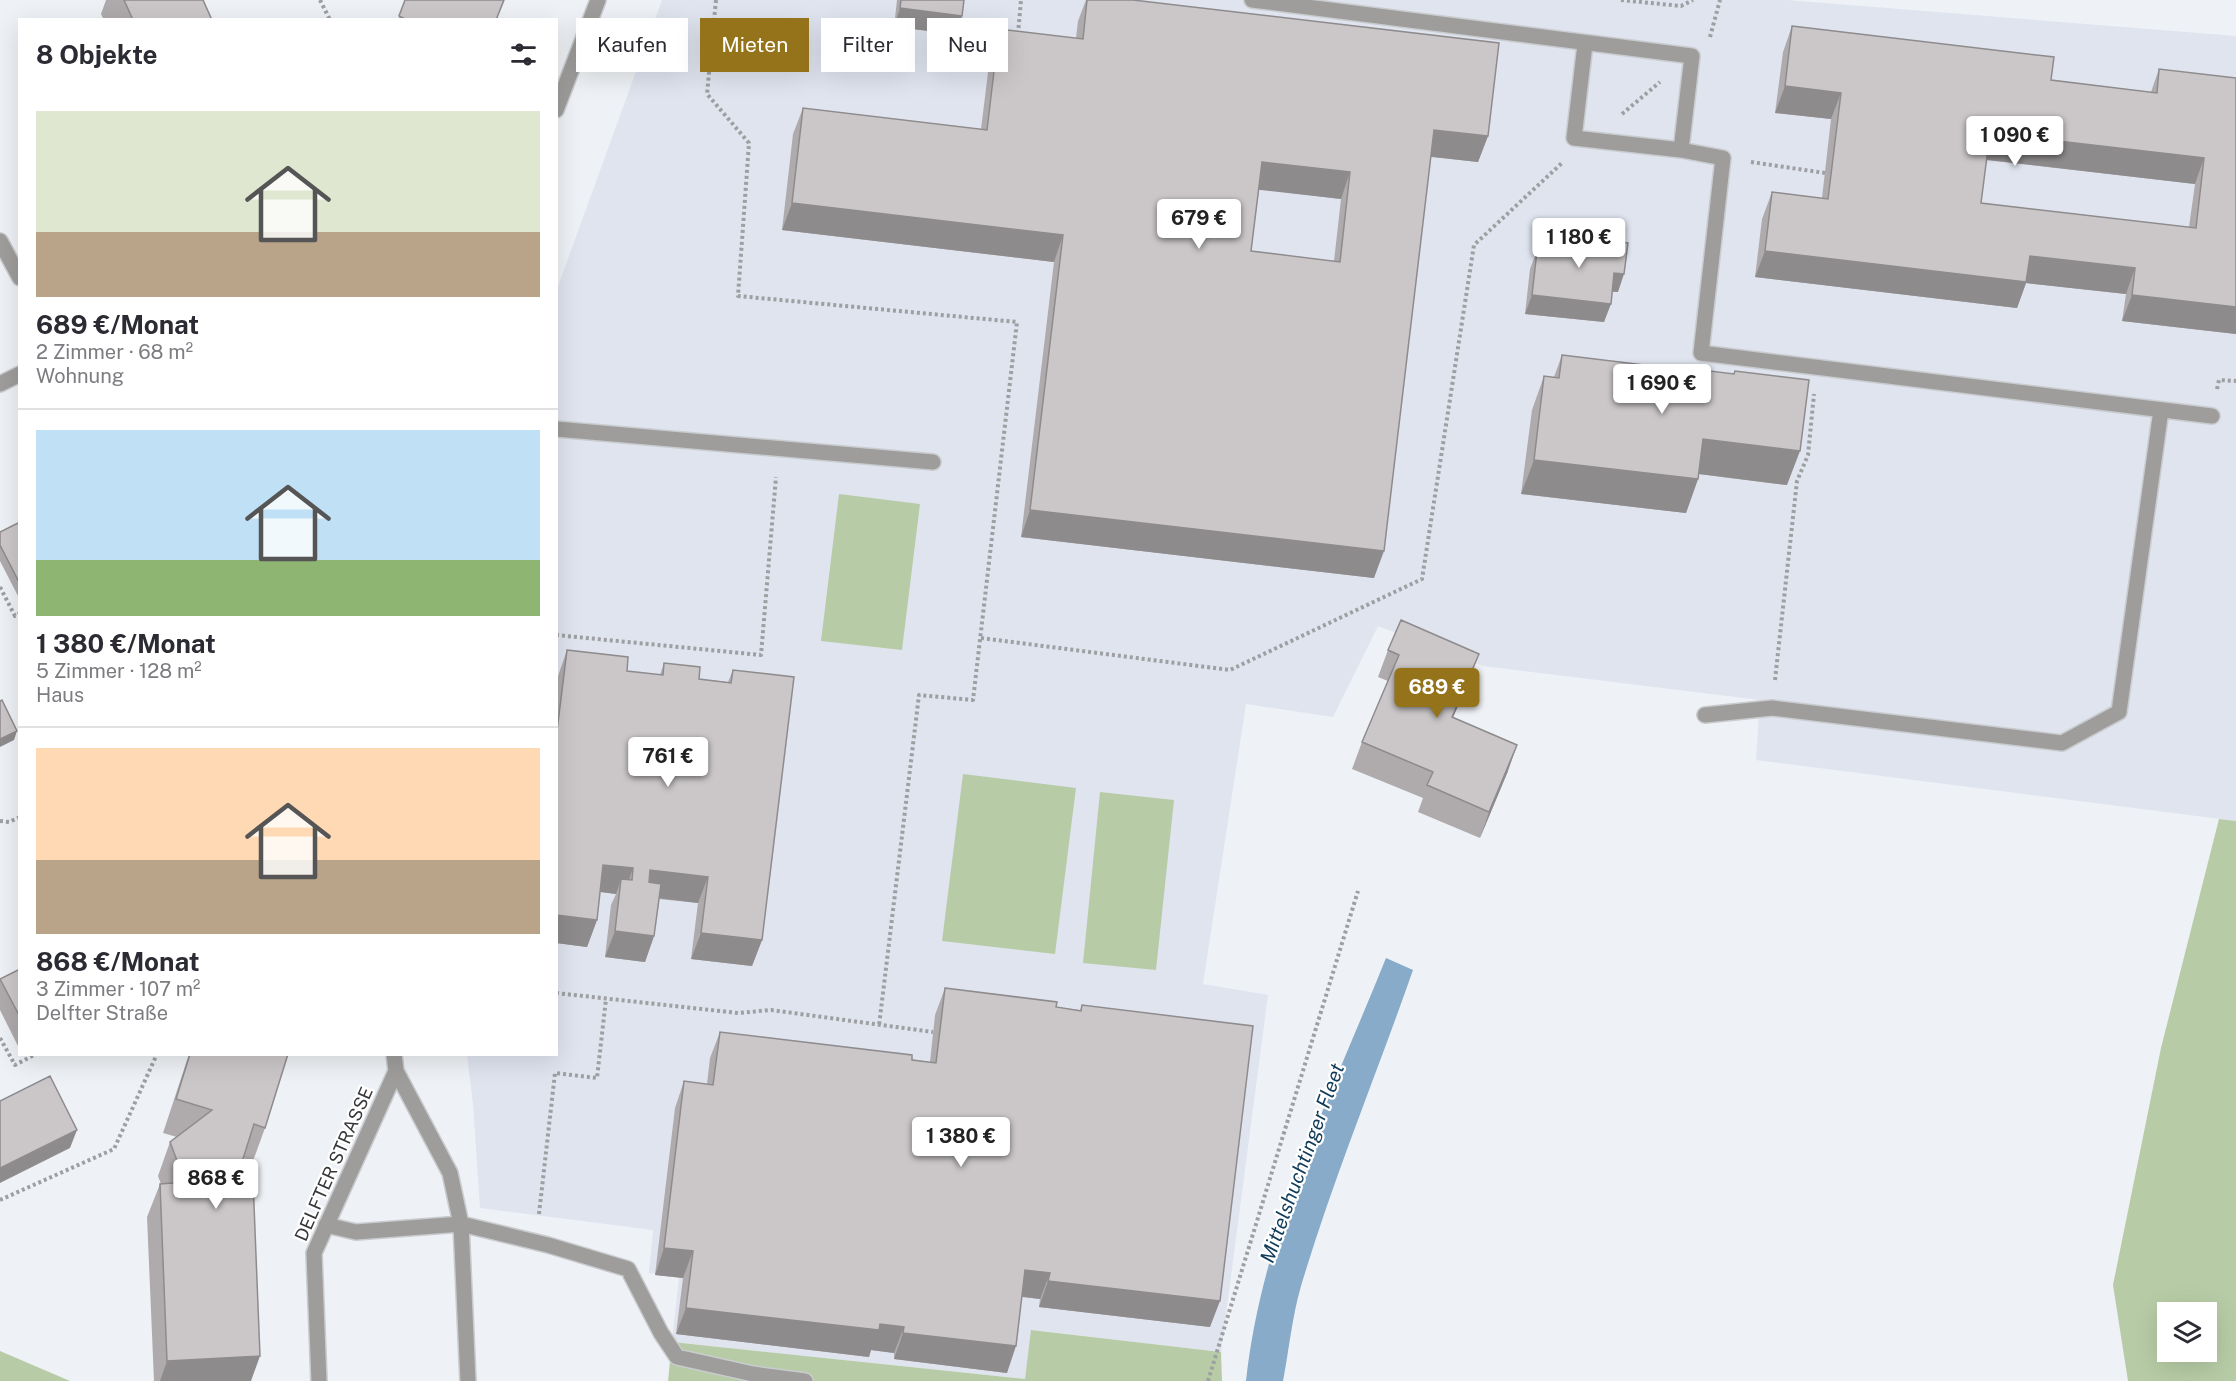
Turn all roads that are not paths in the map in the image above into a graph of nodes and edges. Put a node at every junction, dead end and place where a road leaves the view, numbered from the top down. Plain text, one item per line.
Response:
1 (598, 0) edge
2 (1252, 0) edge
3 (1585, 44) junction
4 (558, 105) edge
5 (1681, 150) junction
6 (0, 241) edge
7 (18, 274) edge
8 (18, 375) edge
9 (0, 384) edge
10 (2161, 410) junction
11 (2212, 416) dead end
12 (558, 429) edge
13 (933, 462) dead end
14 (1704, 714) dead end
15 (394, 1056) edge
16 (396, 1071) junction
17 (461, 1224) junction
18 (326, 1225) junction
19 (319, 1381) edge
20 (468, 1381) edge
21 (805, 1381) edge

1 - 4 street
2 - 3 street
3 - 5 street
3 - 5 street
5 - 10 street
6 - 7 street
8 - 9 street
10 - 11 street
10 - 14 street
12 - 13 street
15 - 16 street, DELFTER STRASSE
16 - 17 street, DELFTER STRASSE
16 - 18 street, DELFTER STRASSE
17 - 18 street
17 - 20 street, DELFTER STRASSE
17 - 21 street
18 - 19 street, DELFTER STRASSE

